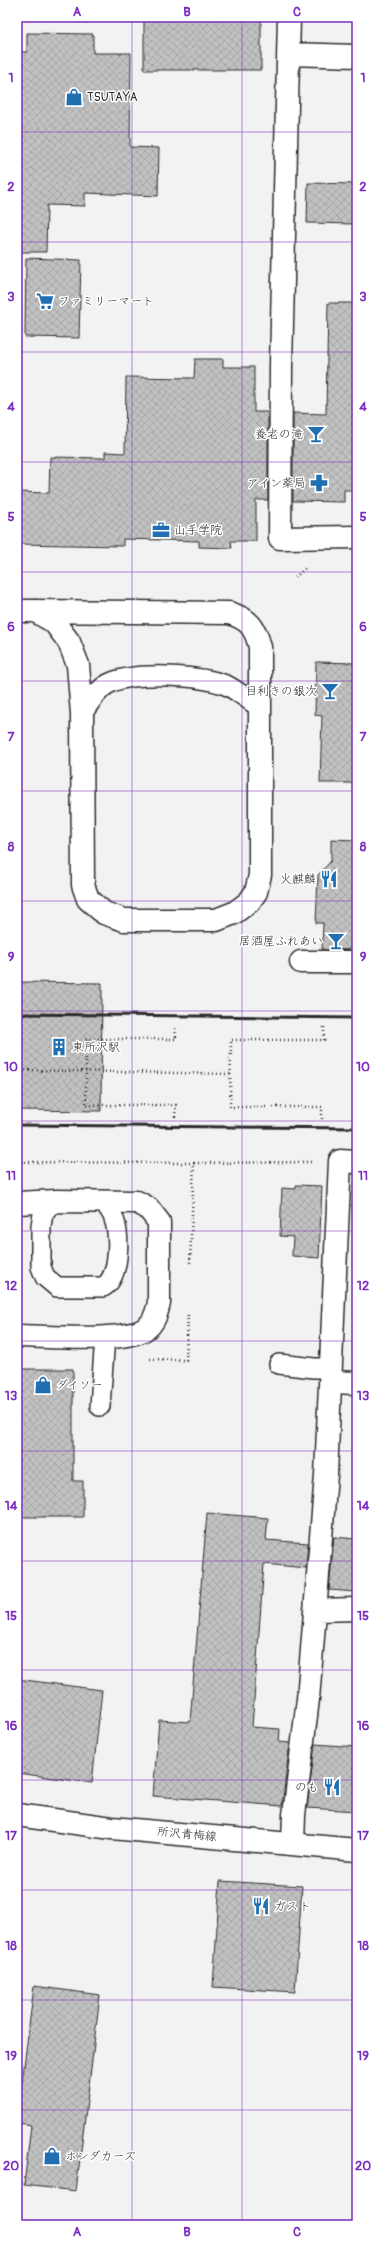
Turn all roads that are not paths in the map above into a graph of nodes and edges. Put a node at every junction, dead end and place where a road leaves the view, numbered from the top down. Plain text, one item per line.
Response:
1 (289, 17) edge
2 (289, 54) junction
3 (357, 56) edge
4 (357, 537) edge
5 (26, 611) edge
6 (261, 708) junction
7 (82, 714) junction
8 (301, 962) dead end
9 (357, 962) edge
10 (349, 1162) edge
11 (57, 1201) junction
12 (102, 1201) junction
13 (17, 1203) edge
14 (17, 1336) edge
15 (105, 1337) junction
16 (279, 1364) dead end
17 (331, 1375) junction
18 (357, 1383) edge
19 (100, 1406) dead end
20 (357, 1609) edge
21 (315, 1610) junction
22 (17, 1815) edge
23 (293, 1844) junction
24 (357, 1850) edge

1 - 2 street
2 - 3 street
2 - 4 street
5 - 6 street
5 - 7 street
6 - 7 lane
6 - 7 street
8 - 9 street
10 - 17 street
11 - 12 street
11 - 12 lane
11 - 13 street
12 - 15 street
14 - 15 street
15 - 19 lane
16 - 17 lane
17 - 18 street
17 - 21 street
20 - 21 street
21 - 23 street
22 - 23 street, 所沢青梅線
23 - 24 street, 所沢青梅線

